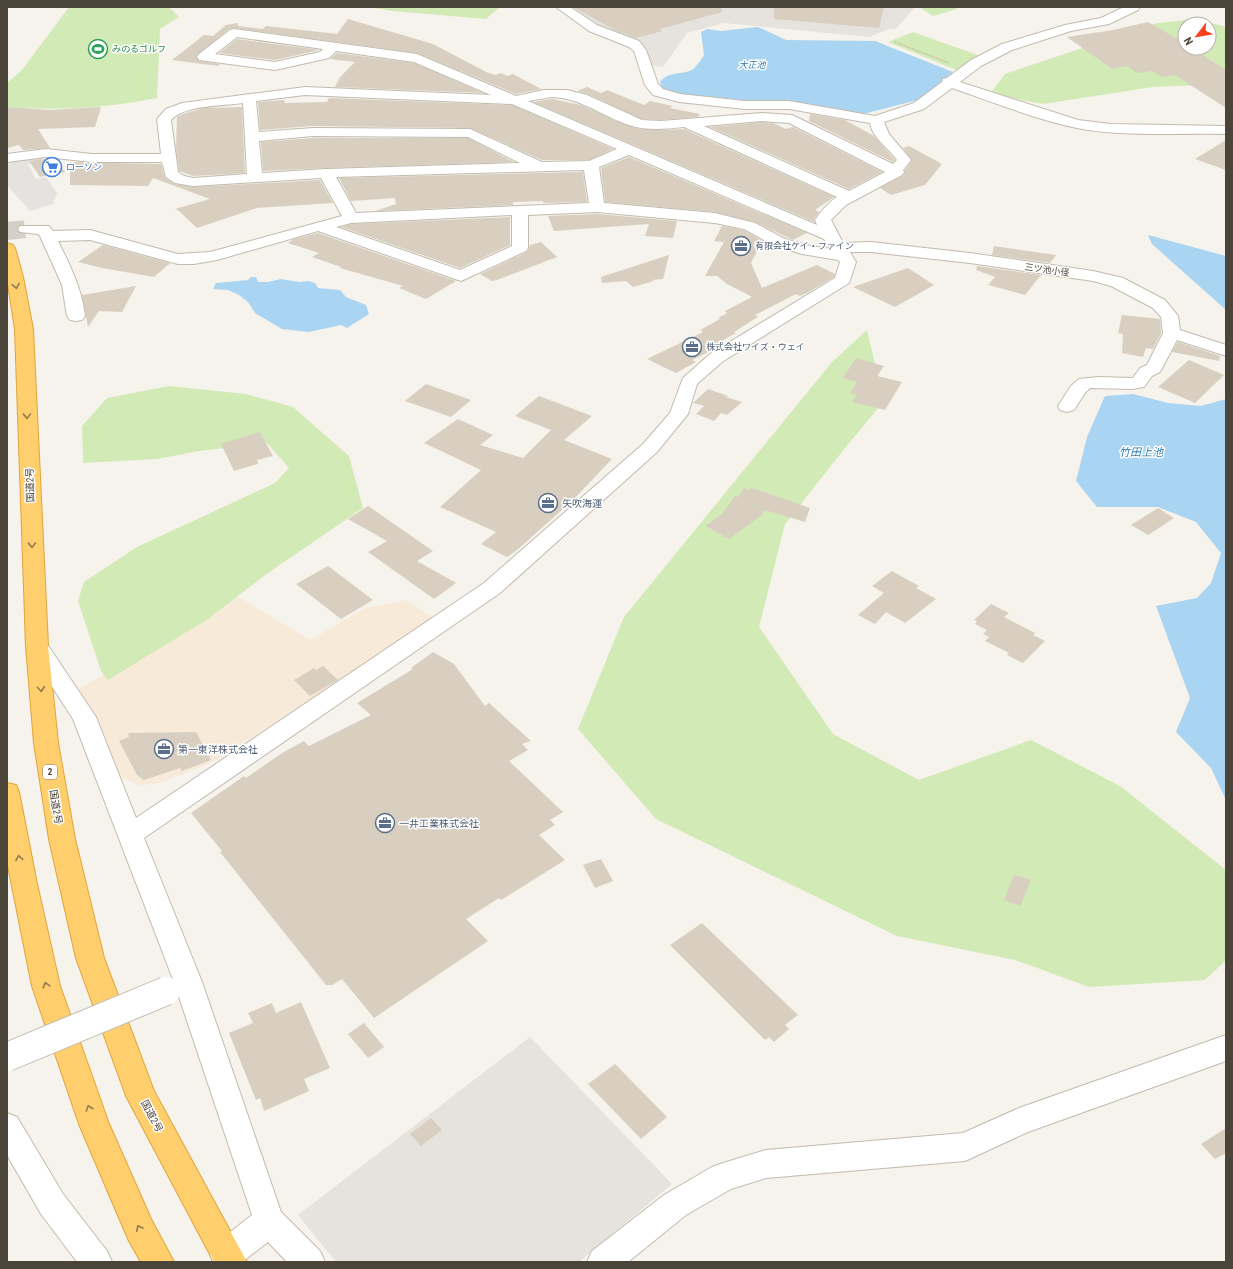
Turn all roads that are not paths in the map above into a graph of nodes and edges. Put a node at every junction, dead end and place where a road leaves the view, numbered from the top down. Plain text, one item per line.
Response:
1 (562, 7) edge
2 (1134, 7) edge
3 (333, 47) junction
4 (948, 82) junction
5 (249, 98) junction
6 (514, 100) junction
7 (877, 120) junction
8 (686, 123) junction
9 (1226, 130) edge
10 (252, 137) junction
11 (628, 150) junction
12 (7, 158) edge
13 (169, 158) junction
14 (591, 165) junction
15 (542, 167) junction
16 (897, 172) junction
17 (326, 173) junction
18 (255, 178) junction
19 (849, 197) junction
20 (597, 208) junction
21 (520, 211) junction
22 (351, 218) junction
23 (319, 226) junction
24 (26, 229) tunnel mouth
25 (48, 236) junction
26 (838, 247) junction
27 (7, 248) edge
28 (76, 316) dead end
29 (1172, 333) junction
30 (1226, 351) edge
31 (1067, 406) dead end
32 (37, 646) junction
33 (7, 792) edge
34 (130, 835) junction
35 (177, 986) junction
36 (1226, 1048) edge
37 (7, 1057) edge
38 (7, 1127) edge
39 (269, 1221) junction
40 (228, 1258) edge
41 (96, 1262) edge
42 (158, 1262) edge
43 (309, 1262) edge
44 (603, 1262) edge

1 - 7 street
2 - 4 street
3 - 3 street
3 - 6 street
4 - 7 street
4 - 9 street
5 - 6 street
5 - 10 street
5 - 13 street
6 - 8 street
6 - 11 street
7 - 16 street
8 - 16 street
8 - 19 street
10 - 15 street
10 - 18 street
11 - 14 street
11 - 26 street
12 - 13 street
13 - 18 street
14 - 15 street
14 - 20 street
15 - 17 street
16 - 19 street
17 - 18 street
17 - 22 street
19 - 26 street
20 - 21 street, 三ツ池小径
20 - 26 street, 三ツ池小径
21 - 22 street, 三ツ池小径
21 - 23 street
22 - 23 street, 三ツ池小径
23 - 25 street, 三ツ池小径
24 - 25 street
25 - 28 street
26 - 29 street, 三ツ池小径
26 - 34 street
27 -> 32 highway, 国道2号 / 2
29 - 30 street
29 - 31 street
32 - 34 street
32 -> 40 highway, 国道2号 / 2
42 -> 33 highway
34 - 35 street
35 - 37 street, bridge
35 - 39 street
36 - 44 street
38 - 41 street
39 - 40 street
39 - 43 street

